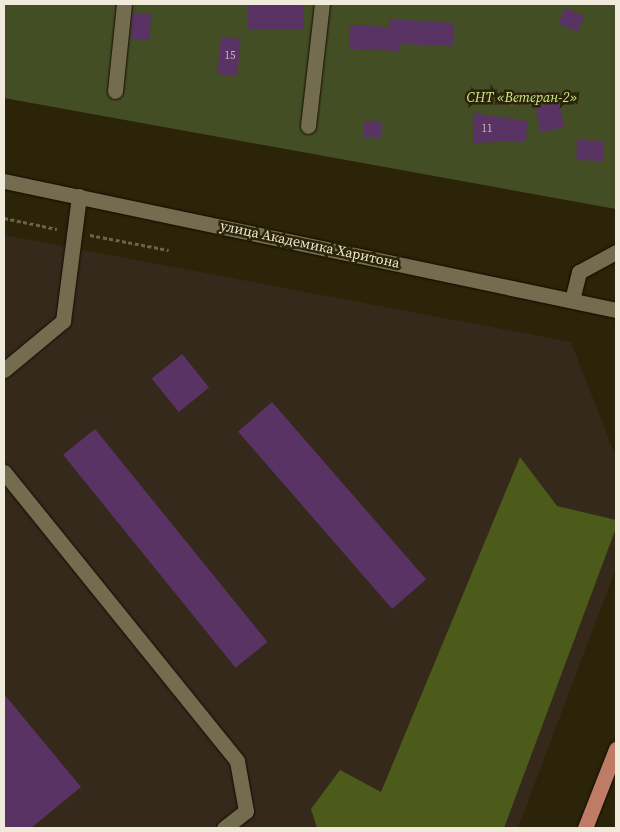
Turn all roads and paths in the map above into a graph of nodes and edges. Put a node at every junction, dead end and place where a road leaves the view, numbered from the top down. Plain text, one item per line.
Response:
1 (124, 4) edge
2 (322, 4) edge
3 (114, 91) dead end
4 (308, 126) dead end
5 (4, 181) edge
6 (79, 196) junction
7 (616, 252) edge
8 (572, 300) junction
9 (616, 310) edge
10 (4, 370) edge
11 (4, 472) edge
12 (616, 749) edge
13 (224, 828) edge
14 (586, 828) edge

1 - 3 street
2 - 4 street
5 - 6 street, улица Академика Харитона
6 - 8 street, улица Академика Харитона
6 - 10 street
7 - 8 street
8 - 9 street, улица Академика Харитона
11 - 13 street
12 - 14 main road

